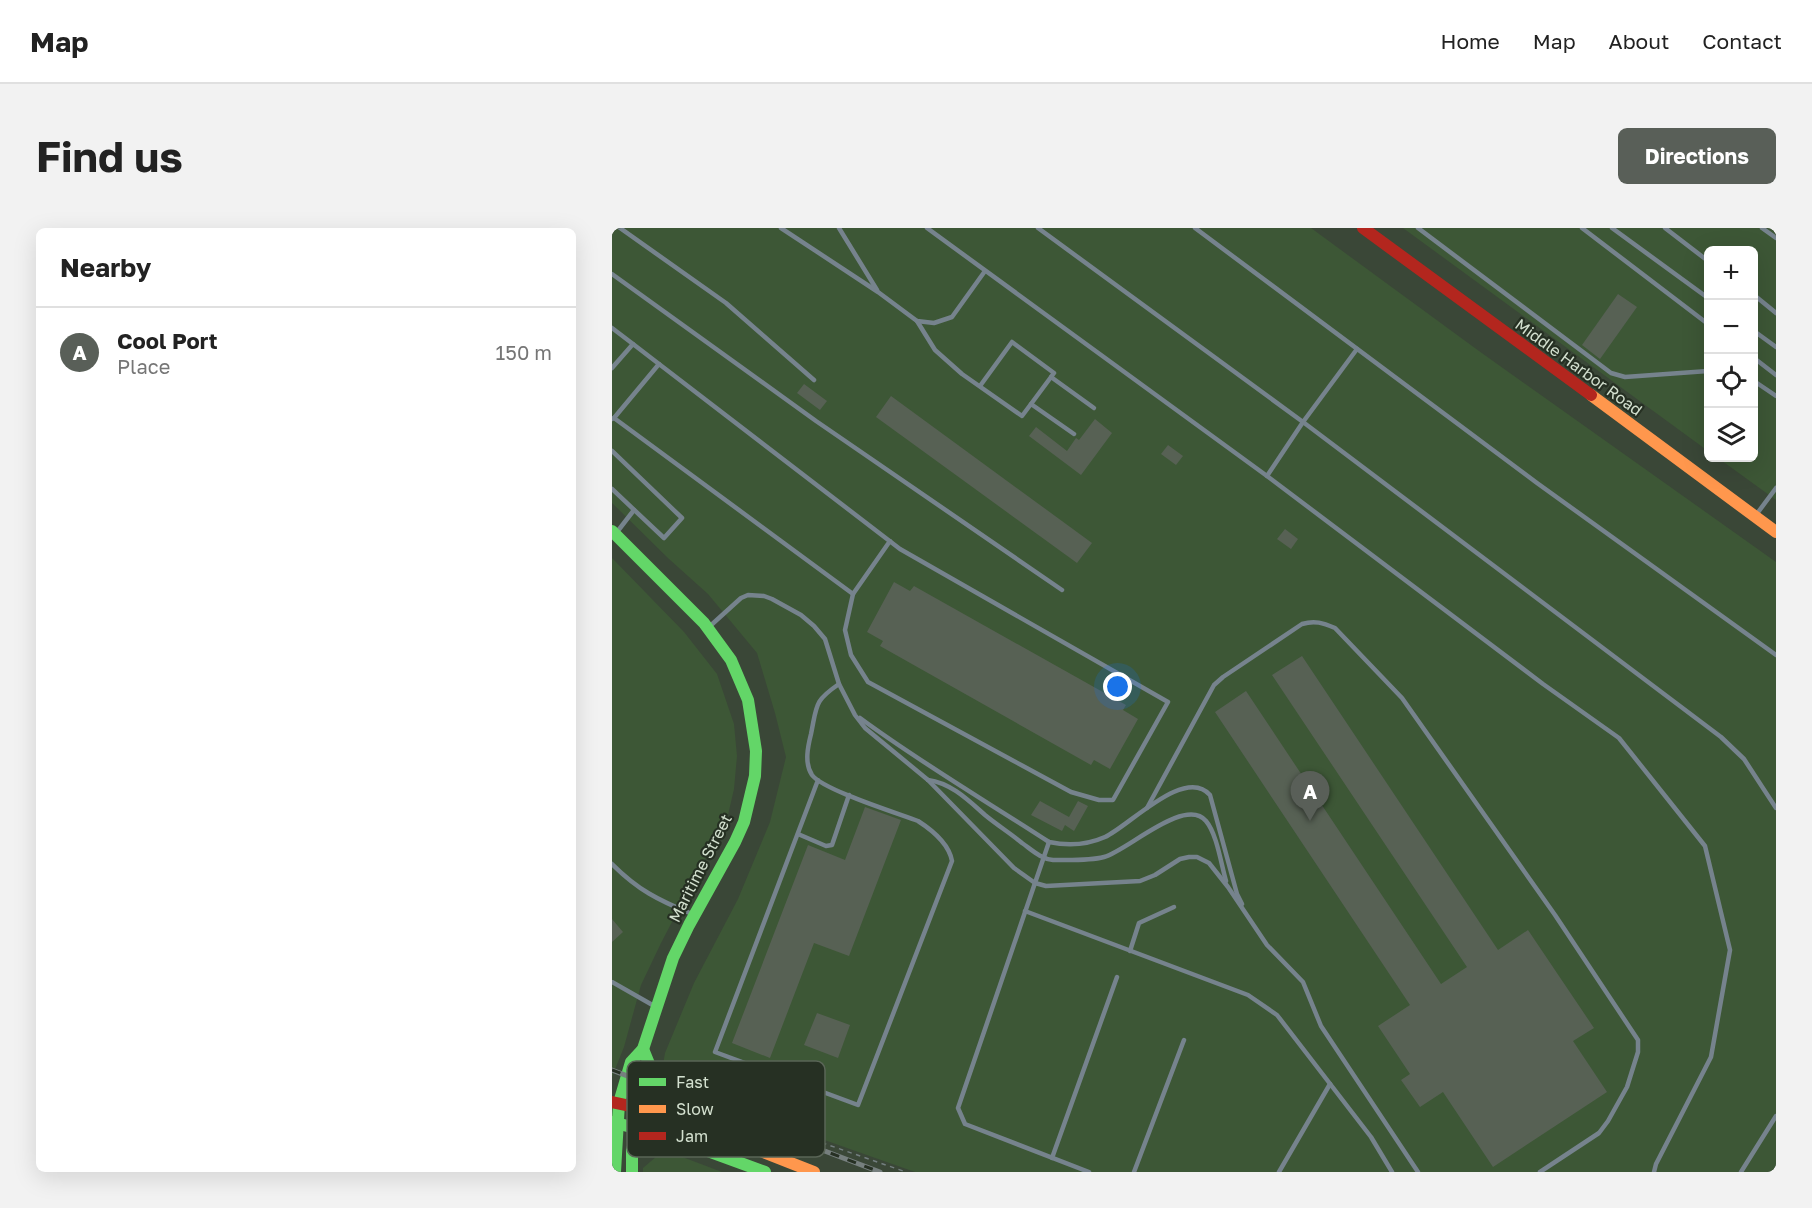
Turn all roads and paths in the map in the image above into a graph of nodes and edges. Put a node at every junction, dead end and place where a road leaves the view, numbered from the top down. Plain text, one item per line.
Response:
1 (620, 228) edge
2 (781, 228) edge
3 (839, 228) edge
4 (927, 228) edge
5 (1038, 228) edge
6 (1195, 228) edge
7 (1362, 228) edge
8 (1418, 228) edge
9 (1582, 228) edge
10 (1612, 228) edge
11 (1665, 228) edge
12 (1762, 228) edge
13 (1776, 238) edge
14 (1704, 258) edge
15 (985, 272) junction
16 (612, 274) edge
17 (878, 292) junction
18 (1704, 295) edge
19 (1758, 299) edge
20 (1776, 313) edge
21 (917, 321) junction
22 (1704, 321) edge
23 (612, 328) edge
24 (1758, 334) edge
25 (633, 344) junction
26 (1776, 347) edge
27 (1357, 349) junction
28 (1758, 361) edge
29 (659, 364) junction
30 (612, 368) edge
31 (1704, 371) edge
32 (1776, 375) edge
33 (1051, 377) junction
34 (814, 380) dead end
35 (1758, 384) edge
36 (980, 386) junction
37 (1776, 396) edge
38 (1031, 404) junction
39 (1094, 408) dead end
40 (613, 418) edge
41 (1303, 422) junction
42 (1074, 434) dead end
43 (612, 450) edge
44 (1268, 476) junction
45 (1776, 488) edge
46 (612, 489) edge
47 (634, 510) junction
48 (1755, 517) junction
49 (1776, 532) edge
50 (614, 533) edge
51 (890, 541) junction
52 (1062, 590) dead end
53 (853, 594) junction
54 (708, 628) junction
55 (1776, 655) edge
56 (839, 684) junction
57 (855, 715) junction
58 (818, 780) junction
59 (928, 780) junction
60 (849, 795) junction
61 (1147, 808) junction
62 (1776, 808) edge
63 (798, 834) junction
64 (1049, 842) junction
65 (1043, 859) junction
66 (612, 864) edge
67 (1035, 883) junction
68 (1228, 887) junction
69 (1174, 907) dead end
70 (1024, 911) junction
71 (694, 915) junction
72 (1249, 920) junction
73 (1130, 951) junction
74 (1117, 977) dead end
75 (612, 982) edge
76 (656, 1007) junction
77 (1184, 1040) dead end
78 (643, 1049) junction
79 (632, 1061) edge
80 (648, 1061) edge
81 (739, 1061) edge
82 (627, 1073) edge
83 (1330, 1084) junction
84 (825, 1094) edge
85 (616, 1102) edge
86 (1776, 1116) edge
87 (614, 1122) edge
88 (825, 1144) edge
89 (724, 1157) edge
90 (776, 1157) edge
91 (1052, 1158) junction
92 (615, 1172) edge
93 (765, 1172) edge
94 (814, 1172) edge
95 (906, 1172) edge
96 (1089, 1172) edge
97 (1134, 1172) edge
98 (1279, 1172) edge
99 (1392, 1172) edge
100 (1418, 1172) edge
101 (1540, 1172) edge
102 (1654, 1172) edge
103 (1741, 1172) edge

1 - 34 lane
2 - 17 lane
3 - 17 lane
4 - 15 lane
5 - 41 lane
6 - 27 lane
7 - 48 main road, Middle Harbor Road
8 - 31 lane
9 - 22 lane
10 - 18 lane
11 - 14 lane
12 - 13 lane
15 - 21 lane
15 - 44 lane
16 - 52 lane
17 - 21 lane
19 - 20 lane
21 - 36 lane
23 - 25 lane
24 - 26 lane
25 - 29 lane
25 - 30 lane
27 - 41 lane
27 - 55 lane
28 - 32 lane
29 - 40 lane
29 - 51 lane
33 - 36 lane
33 - 38 lane
33 - 39 lane
35 - 37 lane
36 - 38 lane
38 - 42 lane
40 - 53 lane
41 - 44 lane
41 - 62 lane
43 - 47 lane
44 - 102 lane
45 - 48 lane
46 - 47 lane
47 - 50 lane
48 - 49 main road, Middle Harbor Road
50 - 54 main road, Maritime Street
51 - 53 lane
51 - 53 lane
54 - 56 lane
54 - 71 main road, Maritime Street
56 - 57 lane
56 - 58 lane
57 - 59 lane
57 - 64 lane
58 - 60 lane
58 - 63 lane
59 - 65 lane
59 - 67 lane
60 - 63 lane
60 - 84 lane
61 - 64 lane
61 - 72 lane
61 - 101 lane
63 - 81 lane
64 - 65 lane
65 - 67 lane
65 - 68 lane
66 - 71 lane
67 - 68 lane
67 - 70 lane
68 - 72 lane
69 - 73 lane
70 - 73 lane
70 - 91 lane
71 - 76 main road, Maritime Street
72 - 100 lane
73 - 83 lane
74 - 91 lane
75 - 76 lane
76 - 78 main road, Maritime Street
77 - 97 lane
78 - 79 main road, Maritime Street
78 - 80 main road
82 - 85 main road, Maritime Street
83 - 98 lane
83 - 99 lane
85 - 87 main road, Maritime Street
86 - 103 lane
87 - 92 main road, Maritime Street
88 - 95 path
89 - 93 main road
90 - 94 main road
91 - 96 lane

